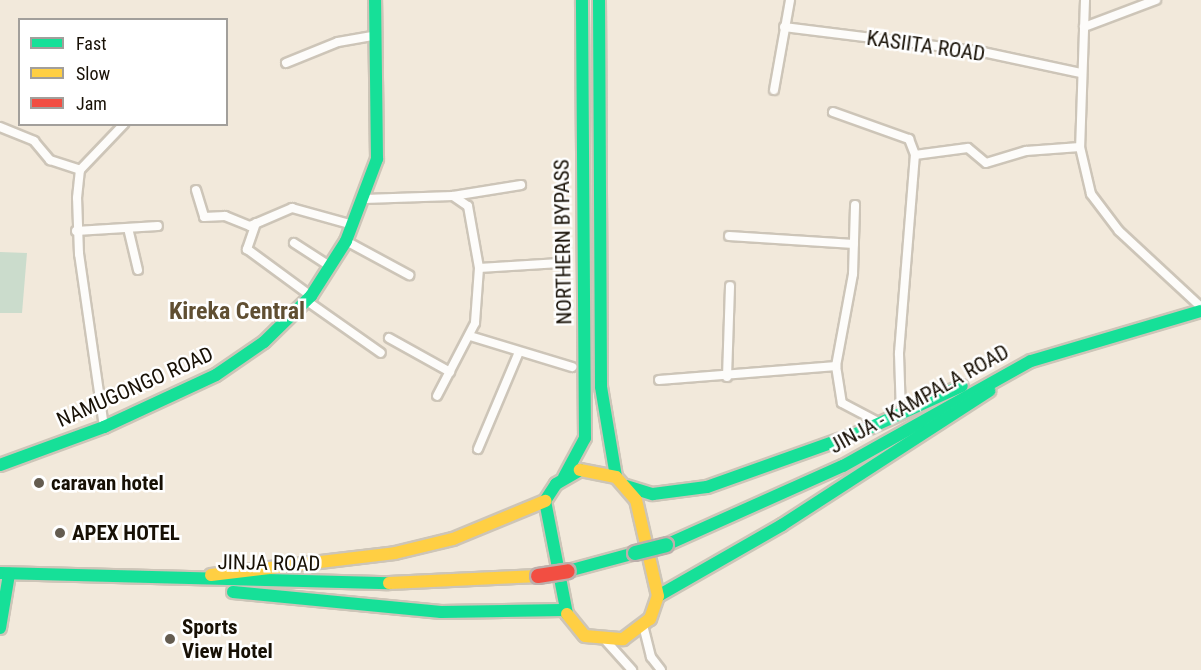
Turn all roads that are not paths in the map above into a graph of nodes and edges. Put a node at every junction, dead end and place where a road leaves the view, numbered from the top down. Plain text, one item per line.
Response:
1 (375, 0) edge
2 (582, 0) edge
3 (598, 0) edge
4 (790, 0) edge
5 (1085, 0) edge
6 (1156, 0) edge
7 (784, 27) junction
8 (1084, 27) junction
9 (376, 35) junction
10 (286, 63) dead end
11 (1081, 73) junction
12 (774, 90) dead end
13 (833, 112) dead end
14 (126, 126) edge
15 (0, 127) edge
16 (1080, 147) junction
17 (915, 154) junction
18 (80, 170) junction
19 (521, 185) dead end
20 (196, 190) dead end
21 (453, 196) junction
22 (364, 199) junction
23 (855, 205) dead end
24 (256, 223) junction
25 (353, 225) junction
26 (158, 226) dead end
27 (128, 228) junction
28 (76, 231) junction
29 (729, 236) dead end
30 (346, 241) junction
31 (294, 243) dead end
32 (854, 244) junction
33 (560, 263) dead end
34 (331, 267) junction
35 (479, 268) junction
36 (138, 270) dead end
37 (409, 275) dead end
38 (730, 286) dead end
39 (309, 298) junction
40 (1201, 309) edge
41 (470, 336) junction
42 (389, 338) dead end
43 (519, 352) junction
44 (381, 353) dead end
45 (1031, 361) junction
46 (836, 366) junction
47 (572, 367) dead end
48 (450, 372) junction
49 (727, 377) junction
50 (659, 380) dead end
51 (436, 396) dead end
52 (901, 414) junction
53 (880, 423) junction
54 (104, 427) junction
55 (478, 449) dead end
56 (0, 465) edge
57 (564, 477) junction
58 (620, 481) junction
59 (545, 501) junction
60 (635, 553) joint
61 (5, 573) edge
62 (153, 582) junction
63 (658, 596) junction
64 (563, 610) junction
65 (644, 625) junction
66 (0, 628) edge
67 (606, 642) junction
68 (632, 670) edge
69 (661, 670) edge

1 - 9 main road, NAMUGONGO ROAD
2 - 57 main road, NORTHERN BYPASS
3 - 58 main road, NORTHERN BYPASS
4 - 7 street
5 - 8 street
6 - 8 street
7 - 11 street, KASIITA ROAD
7 - 12 street
8 - 11 street
9 - 10 street
9 - 22 main road, NAMUGONGO ROAD
11 - 16 street
13 - 17 street
14 - 18 street
15 - 18 street
16 - 17 street
16 - 40 street
17 - 52 street
18 - 28 street
19 - 21 street
20 - 24 street
21 - 22 street
21 - 35 street
22 - 25 main road, NAMUGONGO ROAD
23 - 32 street
24 - 25 street
24 - 39 street
25 - 30 main road, NAMUGONGO ROAD
26 - 27 street
27 - 28 street
27 - 36 street
28 - 54 street
29 - 32 street
30 - 34 main road, NAMUGONGO ROAD
30 - 37 street
31 - 34 street
32 - 46 street
33 - 35 street
34 - 39 main road, NAMUGONGO ROAD
35 - 41 street
38 - 49 street
39 - 44 street
39 - 54 main road, NAMUGONGO ROAD
40 - 45 main road, JINJA - KAMPALA ROAD
41 - 43 street
41 - 48 street
42 - 48 street
43 - 47 street
43 - 55 street
45 - 52 main road
45 - 60 main road, JINJA - KAMPALA ROAD, bridge
45 - 63 main road
46 - 49 street
46 - 53 street
48 - 51 street
49 - 50 street
52 - 53 main road
53 - 58 main road
54 - 56 main road, NAMUGONGO ROAD
57 - 58 main road
57 - 59 main road, NORTHERN BYPASS
58 - 63 main road
59 - 62 main road
59 - 64 main road
60 - 62 main road, JINJA ROAD, bridge
61 - 62 main road, JINJA ROAD
61 - 66 main road
62 - 64 main road
63 - 65 main road
64 - 67 main road
65 - 67 main road
65 - 69 street
67 - 68 street

